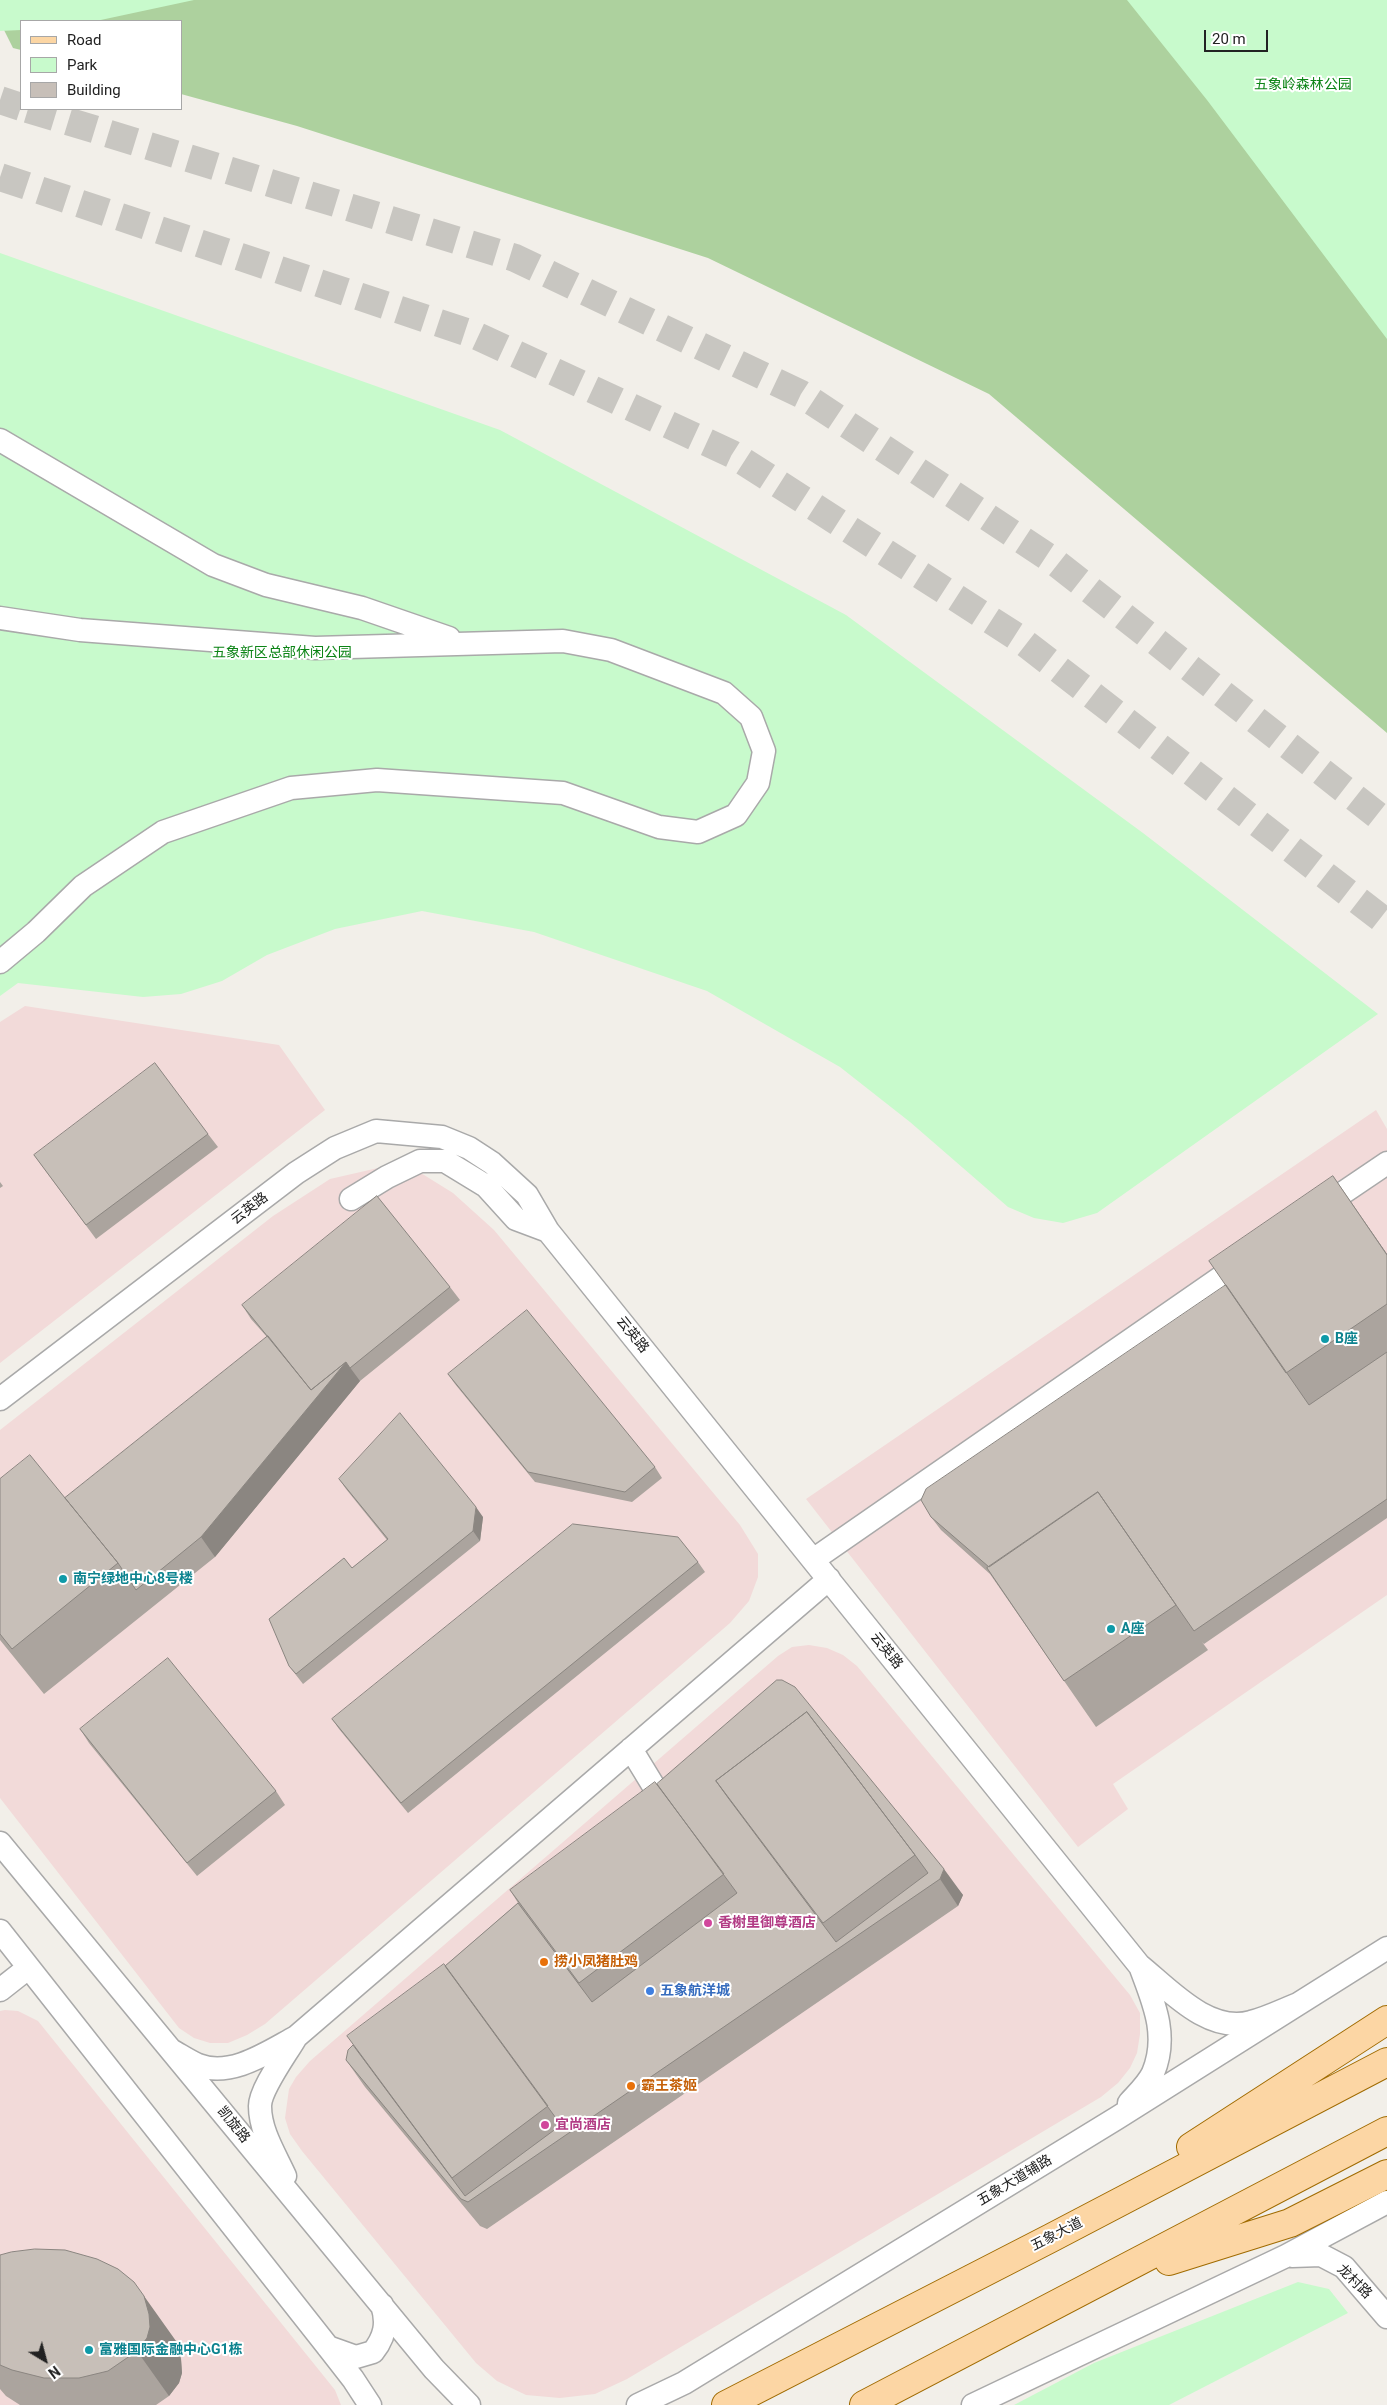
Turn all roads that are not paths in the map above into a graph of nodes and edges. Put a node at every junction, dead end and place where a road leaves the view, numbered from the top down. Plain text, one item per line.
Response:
1 (0, 440) edge
2 (0, 618) edge
3 (462, 643) junction
4 (0, 962) edge
5 (1387, 1163) edge
6 (351, 1199) dead end
7 (1305, 1220) edge
8 (548, 1231) junction
9 (1264, 1248) edge
10 (0, 1399) edge
11 (813, 1560) junction
12 (828, 1579) junction
13 (631, 1749) junction
14 (674, 1782) edge
15 (629, 1821) edge
16 (0, 1842) edge
17 (0, 1931) edge
18 (1387, 1948) edge
19 (1139, 1965) junction
20 (28, 1968) junction
21 (0, 1990) edge
22 (1298, 2004) junction
23 (1387, 2020) edge
24 (296, 2037) junction
25 (171, 2050) junction
26 (1387, 2062) edge
27 (1117, 2118) junction
28 (1387, 2131) edge
29 (1387, 2174) edge
30 (296, 2202) junction
31 (1387, 2202) edge
32 (1051, 2238) junction
33 (1286, 2256) junction
34 (1103, 2281) junction
35 (382, 2305) junction
36 (1387, 2318) edge
37 (328, 2346) junction
38 (370, 2405) edge
39 (469, 2405) edge
40 (638, 2405) edge
41 (725, 2405) edge
42 (864, 2405) edge
43 (973, 2405) edge

1 - 3 street
2 - 3 street
3 - 4 street
5 - 7 street
6 - 8 street
8 - 10 street, 云英路
8 - 11 street, 云英路
9 - 11 street
11 - 12 street, 云英路
12 - 13 street
12 - 19 street, 云英路
13 - 14 street
13 - 15 street
13 - 24 street
16 - 25 street, 凯旋路
17 - 20 street
18 - 22 street, 五象大道辅路
19 - 22 street
19 - 27 street
20 - 21 street
20 - 37 street
22 - 27 street, 五象大道辅路
23 - 32 main road
24 - 25 street
24 - 30 street
25 - 30 street, 凯旋路
26 - 32 main road, 五象大道
27 - 40 street, 五象大道辅路
28 - 34 main road
29 - 34 main road
30 - 35 street, 凯旋路
31 - 33 street
32 - 41 main road, 五象大道
33 - 36 street, 龙村路
33 - 43 street
34 - 42 main road
35 - 37 street
35 - 39 street, 凯旋路
37 - 38 street

